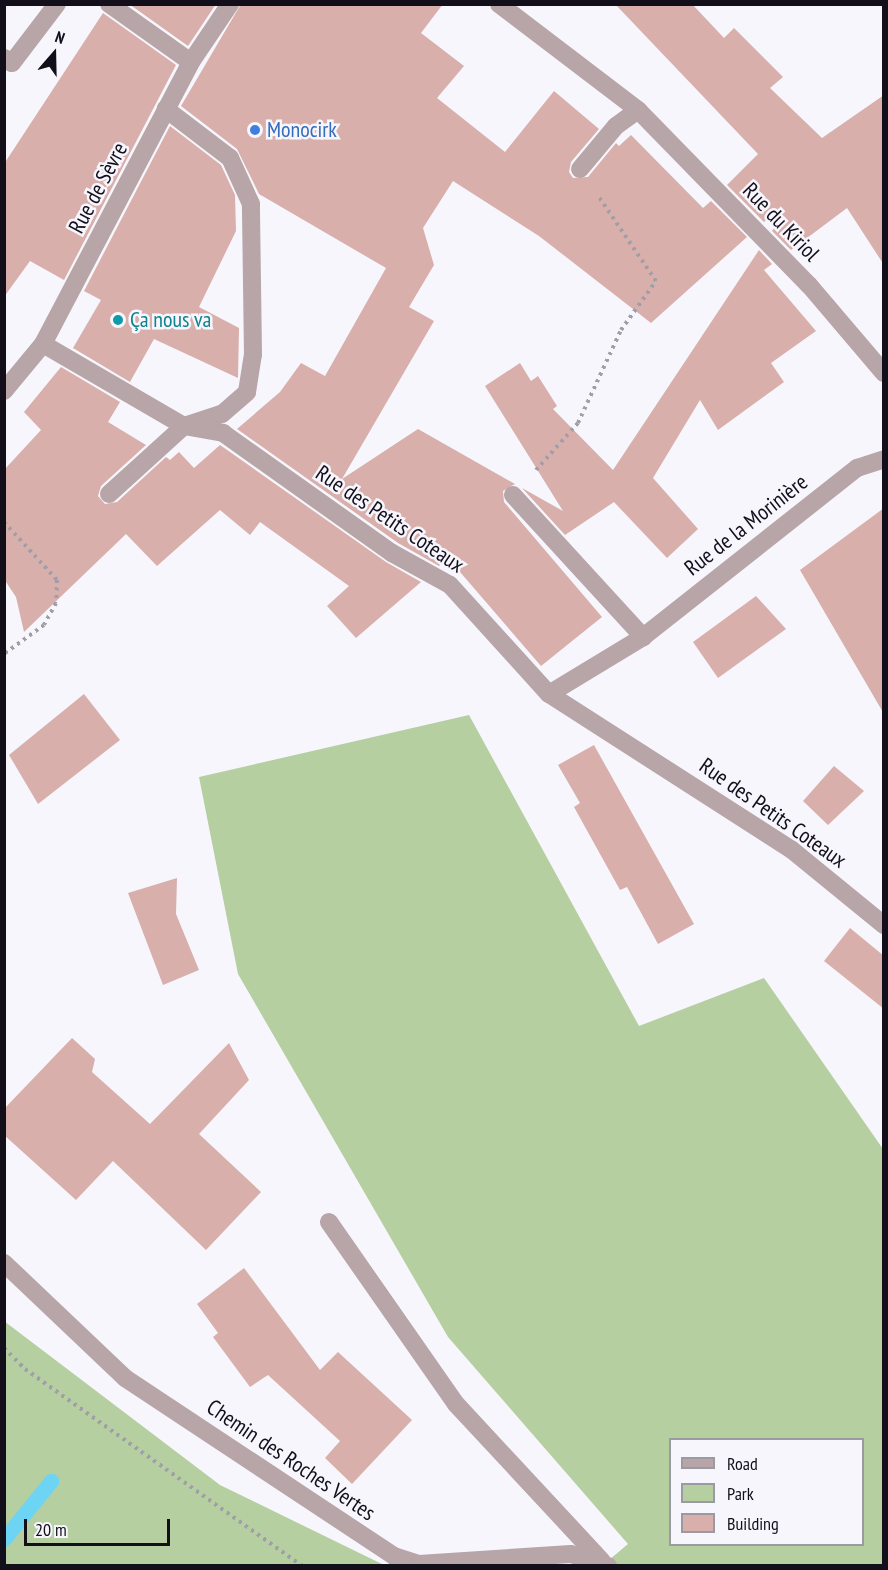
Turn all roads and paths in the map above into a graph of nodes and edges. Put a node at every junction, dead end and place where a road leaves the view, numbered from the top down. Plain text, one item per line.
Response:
1 (57, 4) edge
2 (109, 4) edge
3 (230, 4) edge
4 (499, 4) edge
5 (4, 58) edge
6 (191, 62) junction
7 (166, 109) junction
8 (638, 110) junction
9 (580, 169) joint
10 (44, 344) junction
11 (884, 373) edge
12 (4, 391) edge
13 (184, 426) junction
14 (884, 459) edge
15 (109, 494) dead end
16 (513, 495) joint
17 (4, 522) edge
18 (643, 637) junction
19 (4, 654) edge
20 (549, 694) junction
21 (884, 925) edge
22 (329, 1222) dead end
23 (4, 1263) edge
24 (4, 1348) edge
25 (605, 1563) edge
26 (302, 1566) edge

1 - 5 street
2 - 6 street
3 - 6 street, Rue de Sèvre
4 - 8 street, Rue du Kiriol
6 - 7 street, Rue de Sèvre
7 - 10 street, Rue de Sèvre
7 - 13 street
8 - 9 street
8 - 11 street, Rue du Kiriol
9 - 16 path
10 - 12 street, Rue de Sèvre
10 - 13 street, Rue des Petits Coteaux
13 - 15 street
13 - 20 street, Rue des Petits Coteaux
14 - 18 street, Rue de la Morinière
16 - 18 street
17 - 19 path
18 - 20 street, Rue de la Morinière
20 - 21 street, Rue des Petits Coteaux
22 - 25 street, Chemin des Roches Vertes
23 - 25 street, Chemin des Roches Vertes
24 - 26 path

